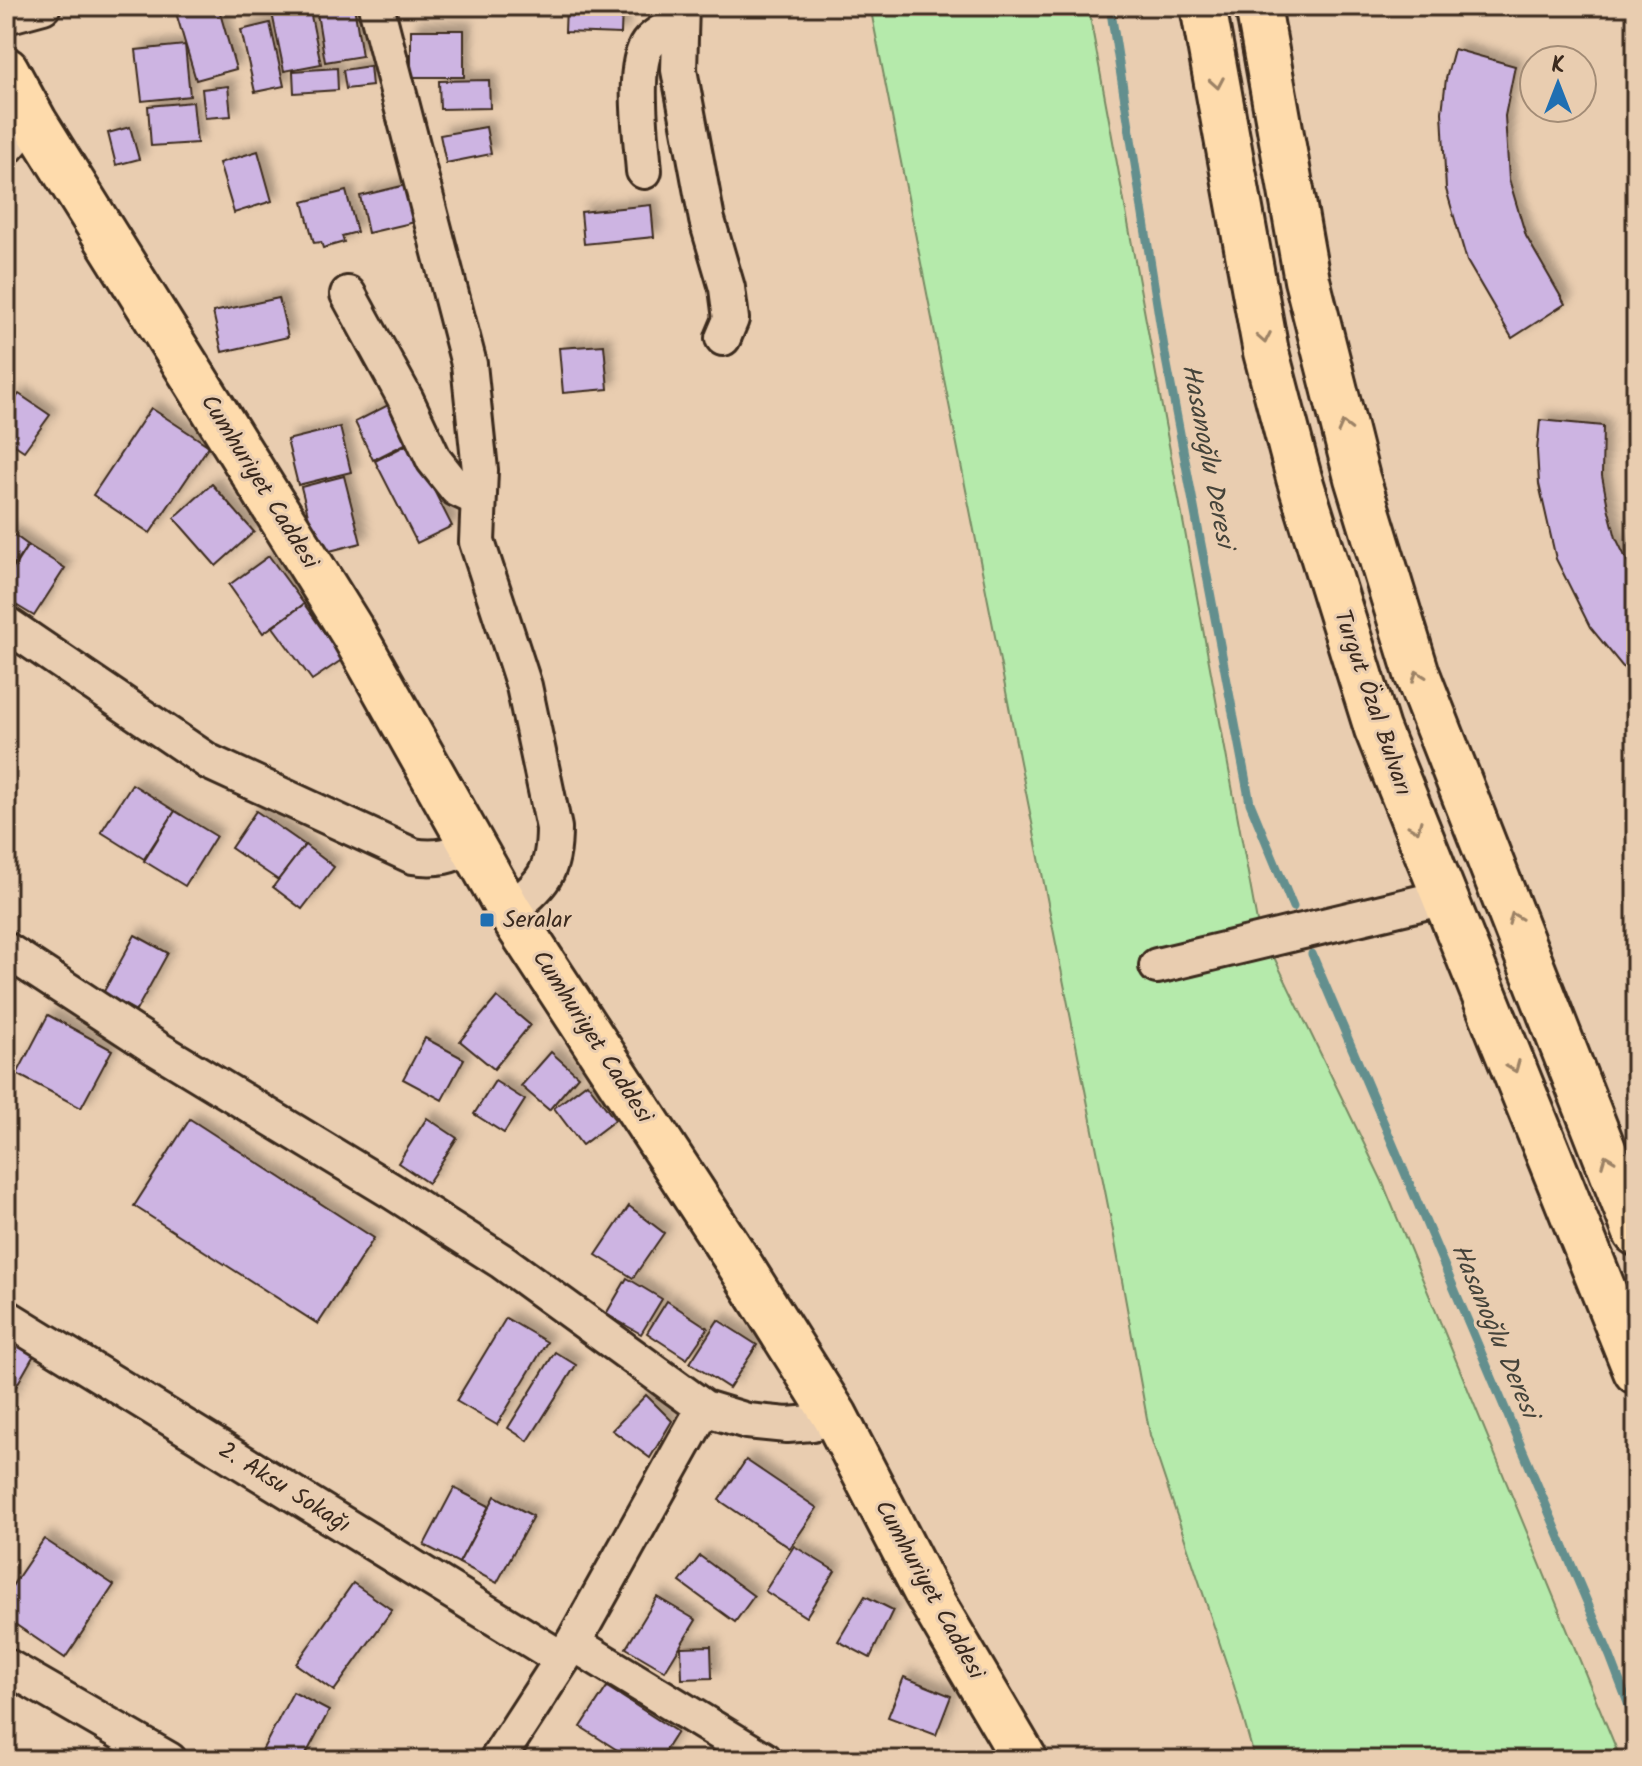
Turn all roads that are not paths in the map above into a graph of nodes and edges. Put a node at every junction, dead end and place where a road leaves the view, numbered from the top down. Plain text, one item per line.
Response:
1 (43, 6) edge
2 (376, 6) edge
3 (1203, 6) edge
4 (1258, 6) edge
5 (680, 14) edge
6 (6, 16) edge
7 (6, 70) edge
8 (21, 135) edge
9 (644, 171) dead end
10 (348, 294) dead end
11 (723, 338) dead end
12 (478, 499) junction
13 (6, 624) edge
14 (472, 845) junction
15 (1445, 897) junction
16 (509, 911) junction
17 (6, 950) edge
18 (1157, 966) dead end
19 (1636, 1233) edge
20 (6, 1317) edge
21 (1636, 1371) edge
22 (704, 1408) junction
23 (835, 1416) junction
24 (568, 1651) junction
25 (6, 1666) edge
26 (169, 1760) edge
27 (497, 1760) edge
28 (765, 1760) edge
29 (1025, 1760) edge

1 - 6 street
2 - 12 street
3 -> 15 main road, Turgut Özal Bulvarı
19 -> 4 main road
5 - 9 street
5 - 11 street
7 - 8 main road, Cumhuriyet Caddesi
8 - 14 main road, Cumhuriyet Caddesi
10 - 12 street
12 - 16 street
13 - 14 street
14 - 16 main road, Cumhuriyet Caddesi
15 - 18 street
15 -> 21 main road, Turgut Özal Bulvarı
16 - 23 main road, Cumhuriyet Caddesi
17 - 22 street
20 - 24 street, 2. Aksu Sokağı
22 - 23 street
22 - 24 street
23 - 29 main road, Cumhuriyet Caddesi
24 - 27 street
24 - 28 street, 2. Aksu Sokağı
25 - 26 street

